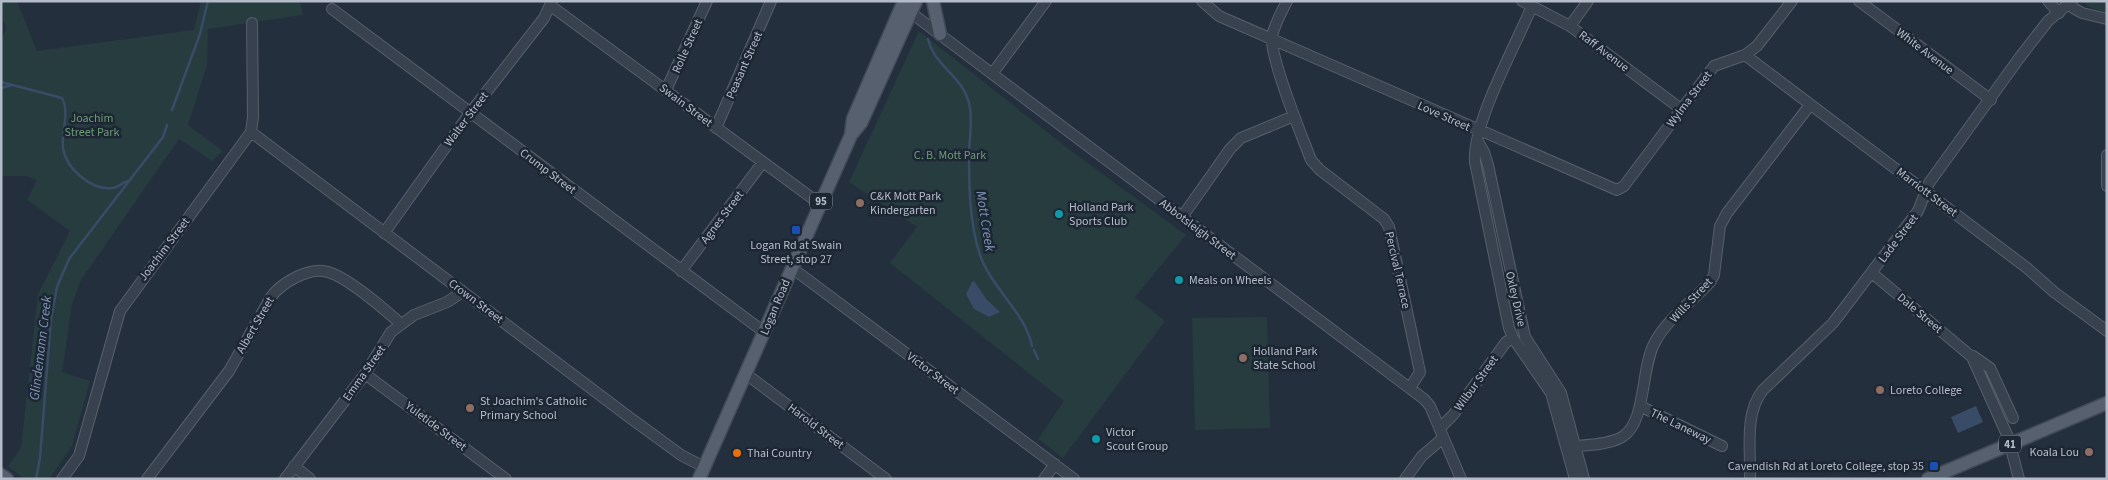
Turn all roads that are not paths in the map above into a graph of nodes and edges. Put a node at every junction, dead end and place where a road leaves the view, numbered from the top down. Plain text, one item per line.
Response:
1 (707, 1) edge
2 (771, 1) edge
3 (933, 1) edge
4 (1046, 1) edge
5 (1202, 1) edge
6 (1287, 1) edge
7 (1588, 1) edge
8 (1792, 1) edge
9 (1859, 1) edge
10 (2048, 1) edge
11 (2070, 3) edge
12 (551, 4) edge
13 (1527, 4) edge
14 (908, 5) edge
15 (332, 9) dead end
16 (2058, 13) junction
17 (2107, 19) edge
18 (252, 23) dead end
19 (1570, 26) junction
20 (940, 34) junction
21 (1272, 40) junction
22 (1745, 55) junction
23 (992, 74) junction
24 (666, 90) junction
25 (1991, 100) junction
26 (1810, 105) junction
27 (1681, 109) junction
28 (470, 114) junction
29 (1294, 116) junction
30 (716, 128) junction
31 (251, 132) junction
32 (1478, 136) junction
33 (2107, 156) edge
34 (763, 162) junction
35 (2107, 186) edge
36 (1617, 190) joint
37 (1926, 192) junction
38 (820, 204) junction
39 (1182, 217) junction
40 (384, 233) junction
41 (792, 268) junction
42 (681, 271) junction
43 (1872, 273) junction
44 (461, 290) junction
45 (401, 324) junction
46 (764, 332) junction
47 (2107, 332) edge
48 (1513, 338) junction
49 (1968, 353) junction
50 (365, 374) junction
51 (746, 374) junction
52 (1410, 388) junction
53 (2107, 403) edge
54 (1640, 406) junction
55 (2013, 418) dead end
56 (1442, 433) junction
57 (2010, 444) junction
58 (1577, 446) junction
59 (1722, 446) dead end
60 (1054, 464) junction
61 (294, 466) junction
62 (701, 473) edge
63 (1, 475) edge
64 (7, 479) edge
65 (62, 479) edge
66 (147, 479) edge
67 (285, 479) edge
68 (310, 479) edge
69 (506, 479) edge
70 (886, 479) edge
71 (1044, 479) edge
72 (1074, 479) edge
73 (1405, 479) edge
74 (1461, 479) edge
75 (1575, 479) edge
76 (1584, 479) edge
77 (1750, 479) edge
78 (1928, 479) edge
79 (2019, 479) edge

1 - 24 street, Rolle Street
2 - 30 street, Peasant Street
3 - 20 main road
4 - 23 street
5 - 21 street, Love Street
6 - 21 street
7 - 19 street
8 - 22 street, Wylma Street
9 - 25 street, White Avenue
10 - 16 street
11 - 16 street, Lade Street
11 - 17 street
12 - 24 street, Swain Street
12 - 28 street, Walter Street
13 - 19 street, Raff Avenue
13 - 32 street, Oxley Drive
14 - 20 street, Abbotsleigh Street
14 - 38 main road, Logan Road / 95
15 - 28 street, Crump Street
16 - 25 street, Lade Street
18 - 31 street
19 - 27 street, Raff Avenue
20 - 23 street, Abbotsleigh Street
21 - 29 street, Percival Terrace
21 - 32 street, Love Street
22 - 26 street, Marriott Street
22 - 27 street, Wylma Street
23 - 39 street, Abbotsleigh Street
24 - 30 street, Swain Street
25 - 37 street, Lade Street
26 - 37 street, Marriott Street
26 - 54 street, Wills Street
27 - 36 street, Wylma Street
28 - 40 street, Walter Street
28 - 42 street, Crump Street
29 - 39 street
29 - 52 street, Percival Terrace
30 - 34 street, Swain Street
31 - 40 street, Crown Street
31 - 65 street, Joachim Street
32 - 36 street, Love Street
32 - 48 street, Oxley Drive
32 - 58 street, Oxley Drive
33 - 35 street
34 - 38 street, Swain Street
34 - 42 street, Agnes Street
37 - 43 street, Lade Street
37 - 47 street, Marriott Street
38 - 41 main road, Logan Road / 95
39 - 52 street, Abbotsleigh Street
40 - 44 street, Crown Street
41 - 46 main road, Logan Road / 95
41 - 60 street, Victor Street
42 - 46 street, Crump Street
43 - 49 street, Dale Street
43 - 77 street, Lade Street
44 - 45 street, Emma Street
44 - 62 street, Crown Street
45 - 50 street, Emma Street
45 - 66 street, Albert Street
46 - 51 main road, Logan Road / 95
48 - 56 street, Wilbur Street
48 - 75 street, Oxley Drive
49 - 55 street, Dale Street
49 - 57 street, Dale Street
50 - 61 street, Emma Street
50 - 69 street, Yuletide Street
51 - 62 main road, Logan Road / 95
51 - 70 street, Harold Street
52 - 56 street, Abbotsleigh Street
53 - 57 main road, 41
54 - 58 street, Wills Street
54 - 59 street, The Laneway
56 - 73 street, Wilbur Street
56 - 74 street, Abbotsleigh Street
57 - 78 main road, 41
57 - 79 street, Dale Street
58 - 76 street, Oxley Drive
60 - 71 street
60 - 72 street, Victor Street
61 - 67 street, Emma Street
61 - 68 street
63 - 64 main road

